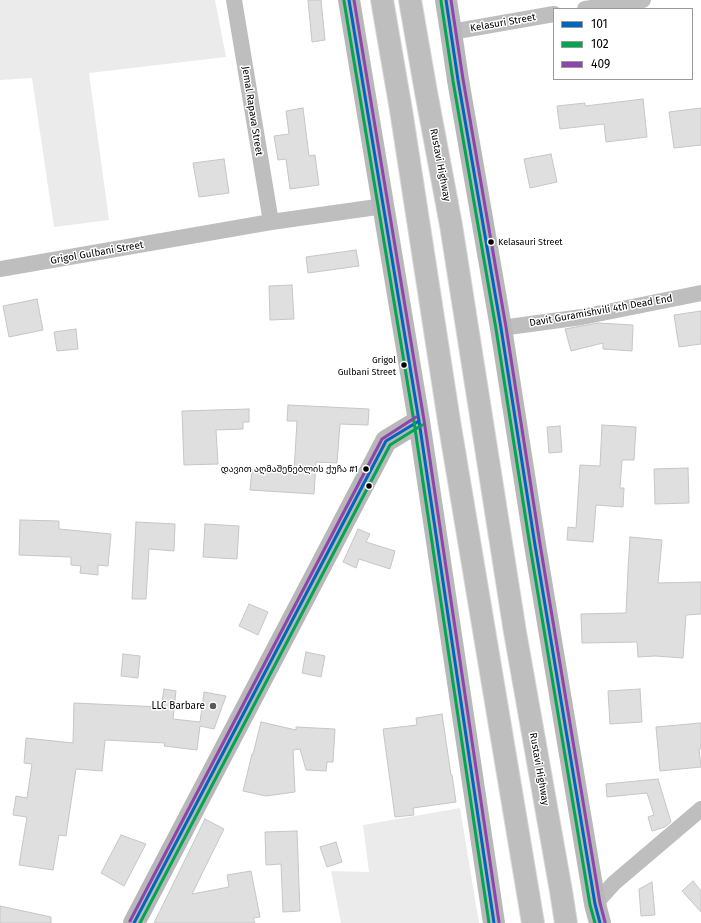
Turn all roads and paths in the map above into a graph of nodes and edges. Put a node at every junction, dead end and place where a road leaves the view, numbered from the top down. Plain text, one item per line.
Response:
1 (234, 0) edge
2 (349, 0) edge
3 (382, 0) edge
4 (410, 0) edge
5 (446, 0) edge
6 (642, 0) edge
7 (591, 8) edge
8 (553, 14) edge
9 (451, 32) junction
10 (384, 206) junction
11 (270, 222) junction
12 (0, 269) edge
13 (701, 293) edge
14 (501, 328) junction
15 (419, 421) junction
16 (701, 808) edge
17 (561, 891) junction
18 (598, 914) edge
19 (134, 923) edge
20 (494, 923) edge
21 (533, 923) edge
22 (566, 923) edge
23 (570, 923) edge

1 - 11 street, Jemal Rapava Street
2 - 10 street
3 - 21 highway
4 - 17 highway, Rustavi Highway
5 - 9 street
6 - 7 street
8 - 9 street, Kelasuri Street
9 - 14 street
10 - 11 street, Grigol Gulbani Street
10 - 15 street
11 - 12 street, Grigol Gulbani Street
13 - 14 street, Davit Guramishvili 4th Dead End
14 - 18 street
15 - 19 street
15 - 20 street
16 - 18 street
17 - 22 highway, Rustavi Highway
17 - 23 highway

